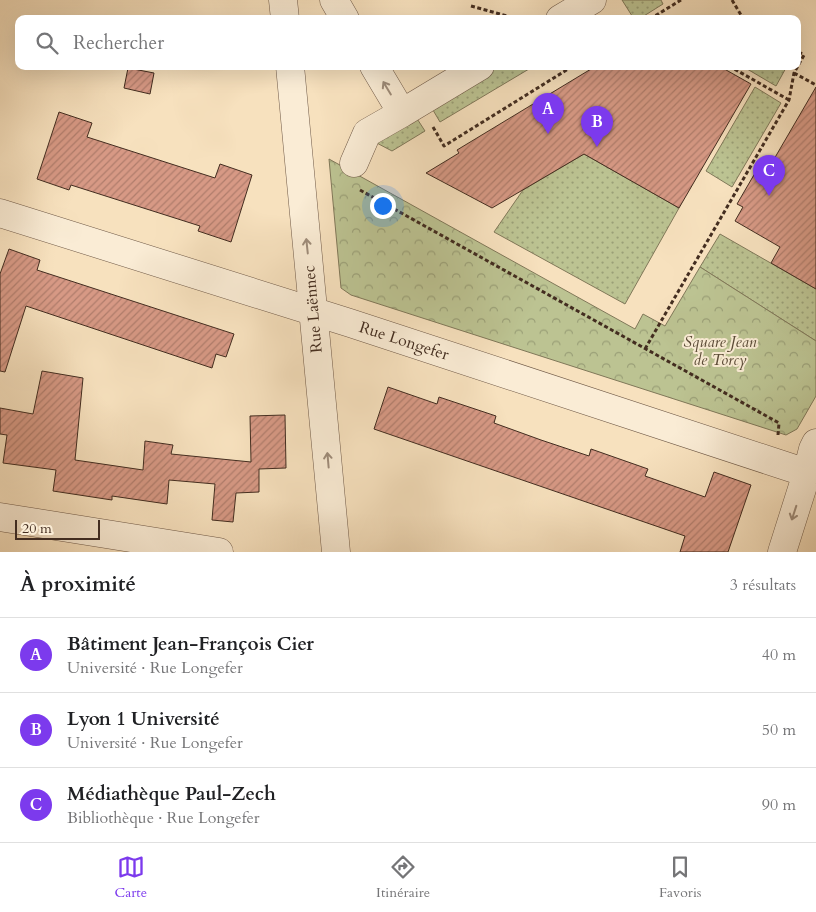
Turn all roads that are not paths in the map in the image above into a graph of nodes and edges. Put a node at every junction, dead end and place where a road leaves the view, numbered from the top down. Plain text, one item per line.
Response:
1 (283, 0) edge
2 (334, 0) edge
3 (592, 0) edge
4 (285, 15) edge
5 (343, 15) edge
6 (567, 15) edge
7 (290, 70) edge
8 (377, 70) edge
9 (473, 70) edge
10 (410, 108) junction
11 (355, 175) road end
12 (0, 213) edge
13 (314, 312) junction
14 (816, 443) edge
15 (807, 473) junction
16 (0, 517) edge
17 (219, 552) edge
18 (336, 552) edge
19 (782, 552) edge

1 - 4 street
2 - 5 street
3 - 6 street
13 -> 7 street, Rue Laënnec
10 -> 8 street
9 - 10 street
10 - 11 street
12 - 13 street, Rue Longefer
13 - 15 street, Rue Longefer
18 -> 13 street, Rue Laënnec
14 - 15 street
15 -> 19 street
16 - 17 street

